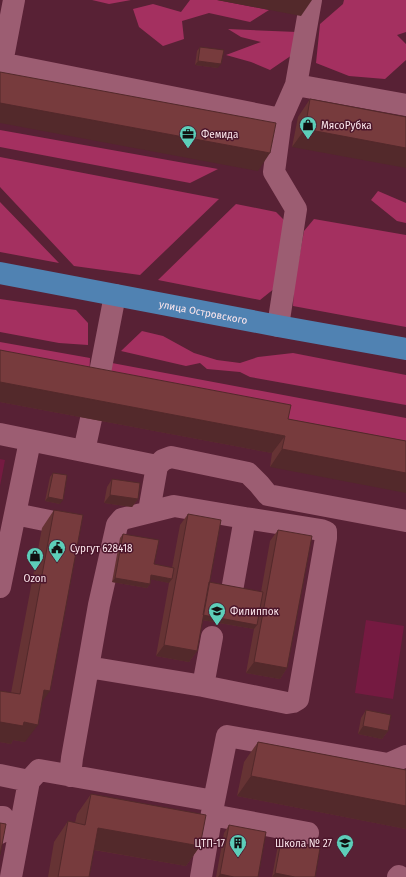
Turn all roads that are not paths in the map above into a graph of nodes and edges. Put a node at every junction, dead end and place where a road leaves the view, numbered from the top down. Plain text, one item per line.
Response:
1 (14, 0) edge
2 (311, 0) edge
3 (1, 63) edge
4 (296, 85) junction
5 (406, 105) edge
6 (281, 119) junction
7 (0, 274) edge
8 (115, 295) junction
9 (278, 326) junction
10 (406, 350) edge
11 (96, 388) edge
12 (90, 419) dead end
13 (0, 434) edge
14 (30, 440) junction
15 (84, 451) junction
16 (157, 466) junction
17 (150, 511) junction
18 (15, 514) junction
19 (245, 518) junction
20 (406, 521) edge
21 (64, 524) edge
22 (233, 586) edge
23 (0, 587) edge
24 (212, 637) dead end
25 (88, 667) junction
26 (203, 686) junction
27 (406, 756) edge
28 (0, 775) edge
29 (70, 776) junction
30 (29, 781) junction
31 (213, 808) junction
32 (0, 817) edge
33 (0, 833) edge
34 (308, 833) dead end
35 (12, 877) edge
36 (201, 877) edge

1 - 3 lane
2 - 4 lane
3 - 6 lane
4 - 5 lane
4 - 6 lane
6 - 9 lane
7 - 8 main road, улица Островского
8 - 9 main road, улица Островского
8 - 11 lane
9 - 10 main road, улица Островского
12 - 15 lane
13 - 14 lane
14 - 15 lane
14 - 18 lane
15 - 16 lane
16 - 17 lane
16 - 20 lane
17 - 19 lane
17 - 25 lane
18 - 21 lane
18 - 23 lane
19 - 22 lane
19 - 26 lane
24 - 26 lane
25 - 26 lane
25 - 29 lane
27 - 31 lane
28 - 30 lane
29 - 30 lane
29 - 31 lane
30 - 35 lane
31 - 34 lane
31 - 36 lane
32 - 33 lane

